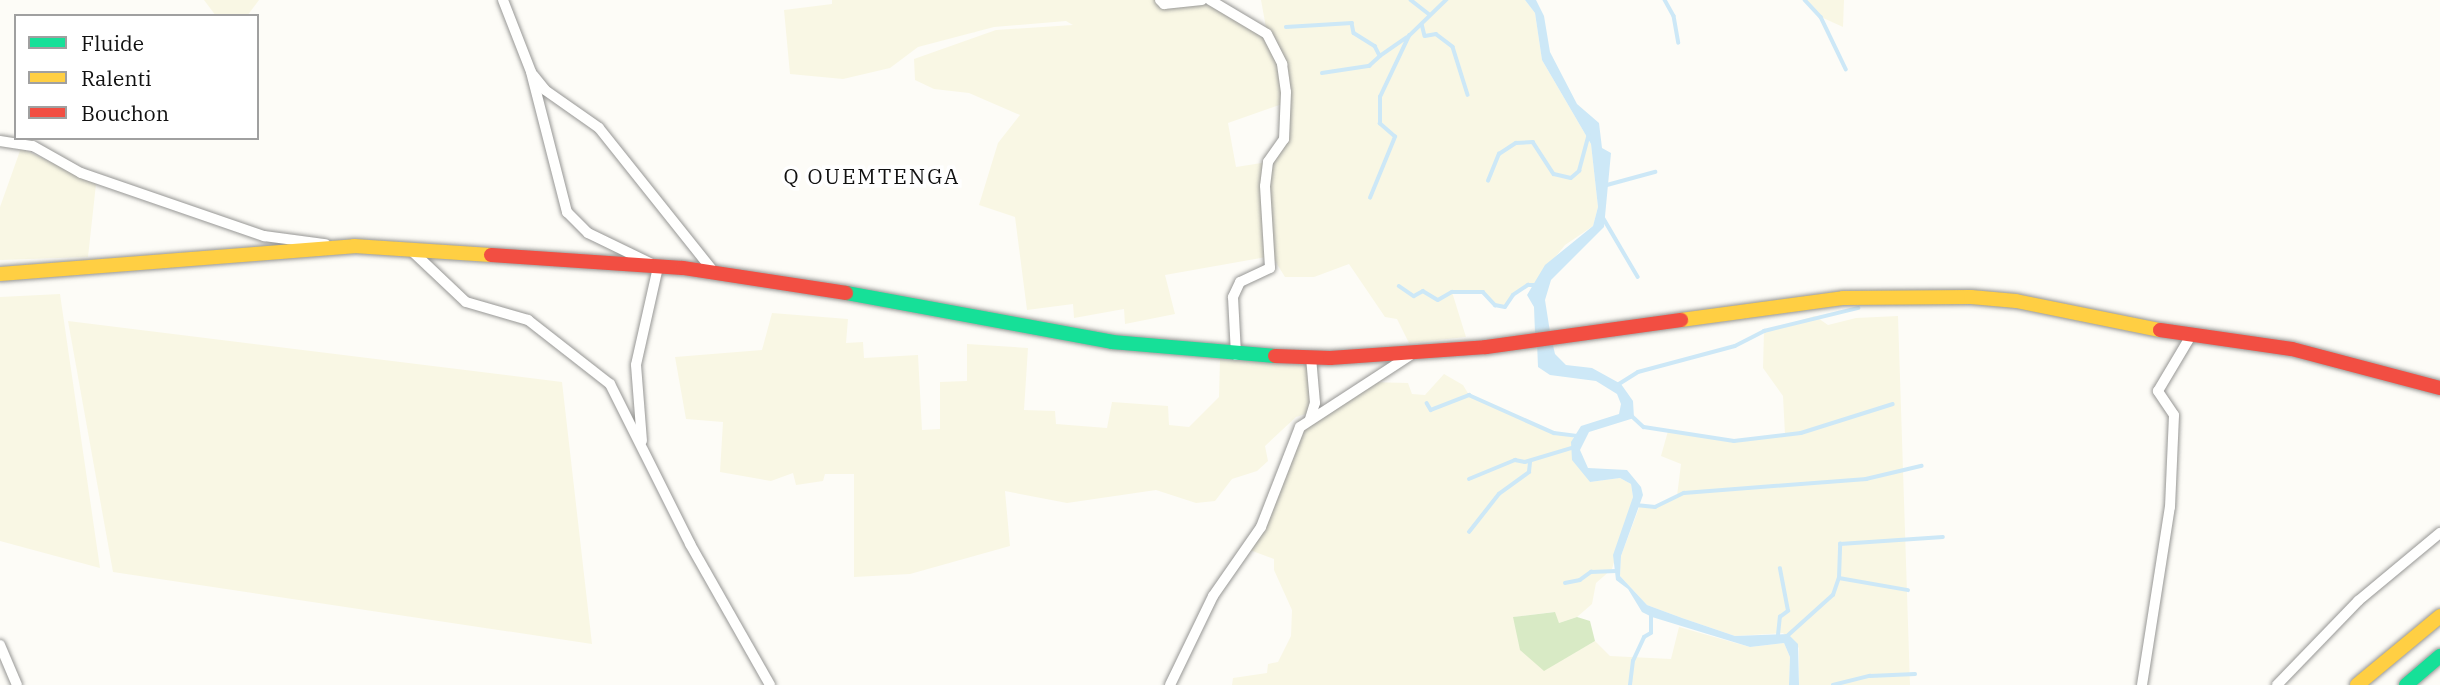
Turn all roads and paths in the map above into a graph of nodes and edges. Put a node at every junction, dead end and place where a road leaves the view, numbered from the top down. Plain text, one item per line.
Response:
1 (503, 0) edge
2 (1160, 0) edge
3 (1202, 0) edge
4 (1210, 0) edge
5 (531, 72) junction
6 (0, 141) edge
7 (354, 246) junction
8 (412, 251) junction
9 (658, 267) junction
10 (714, 272) junction
11 (0, 274) edge
12 (2192, 334) junction
13 (1413, 354) junction
14 (1236, 355) junction
15 (1311, 357) junction
16 (2440, 388) edge
17 (1310, 419) junction
18 (643, 448) junction
19 (2440, 533) edge
20 (2440, 616) edge
21 (0, 645) edge
22 (2440, 656) edge
23 (17, 685) edge
24 (770, 685) edge
25 (1170, 685) edge
26 (2142, 685) edge
27 (2277, 685) edge
28 (2357, 685) edge
29 (2406, 685) edge

1 - 5 street
2 - 3 street
4 - 14 street
5 - 9 street
5 - 10 street
6 - 7 street
7 - 8 main road
7 - 11 main road
8 - 9 main road
8 - 18 street
9 - 10 main road
9 - 18 street
10 - 14 main road
12 - 13 main road
12 - 16 main road
12 - 26 street
13 - 15 main road
13 - 17 street
14 - 15 main road
15 - 17 street
17 - 25 street
18 - 24 street
19 - 27 street
20 - 28 main road
21 - 23 street
22 - 29 main road

